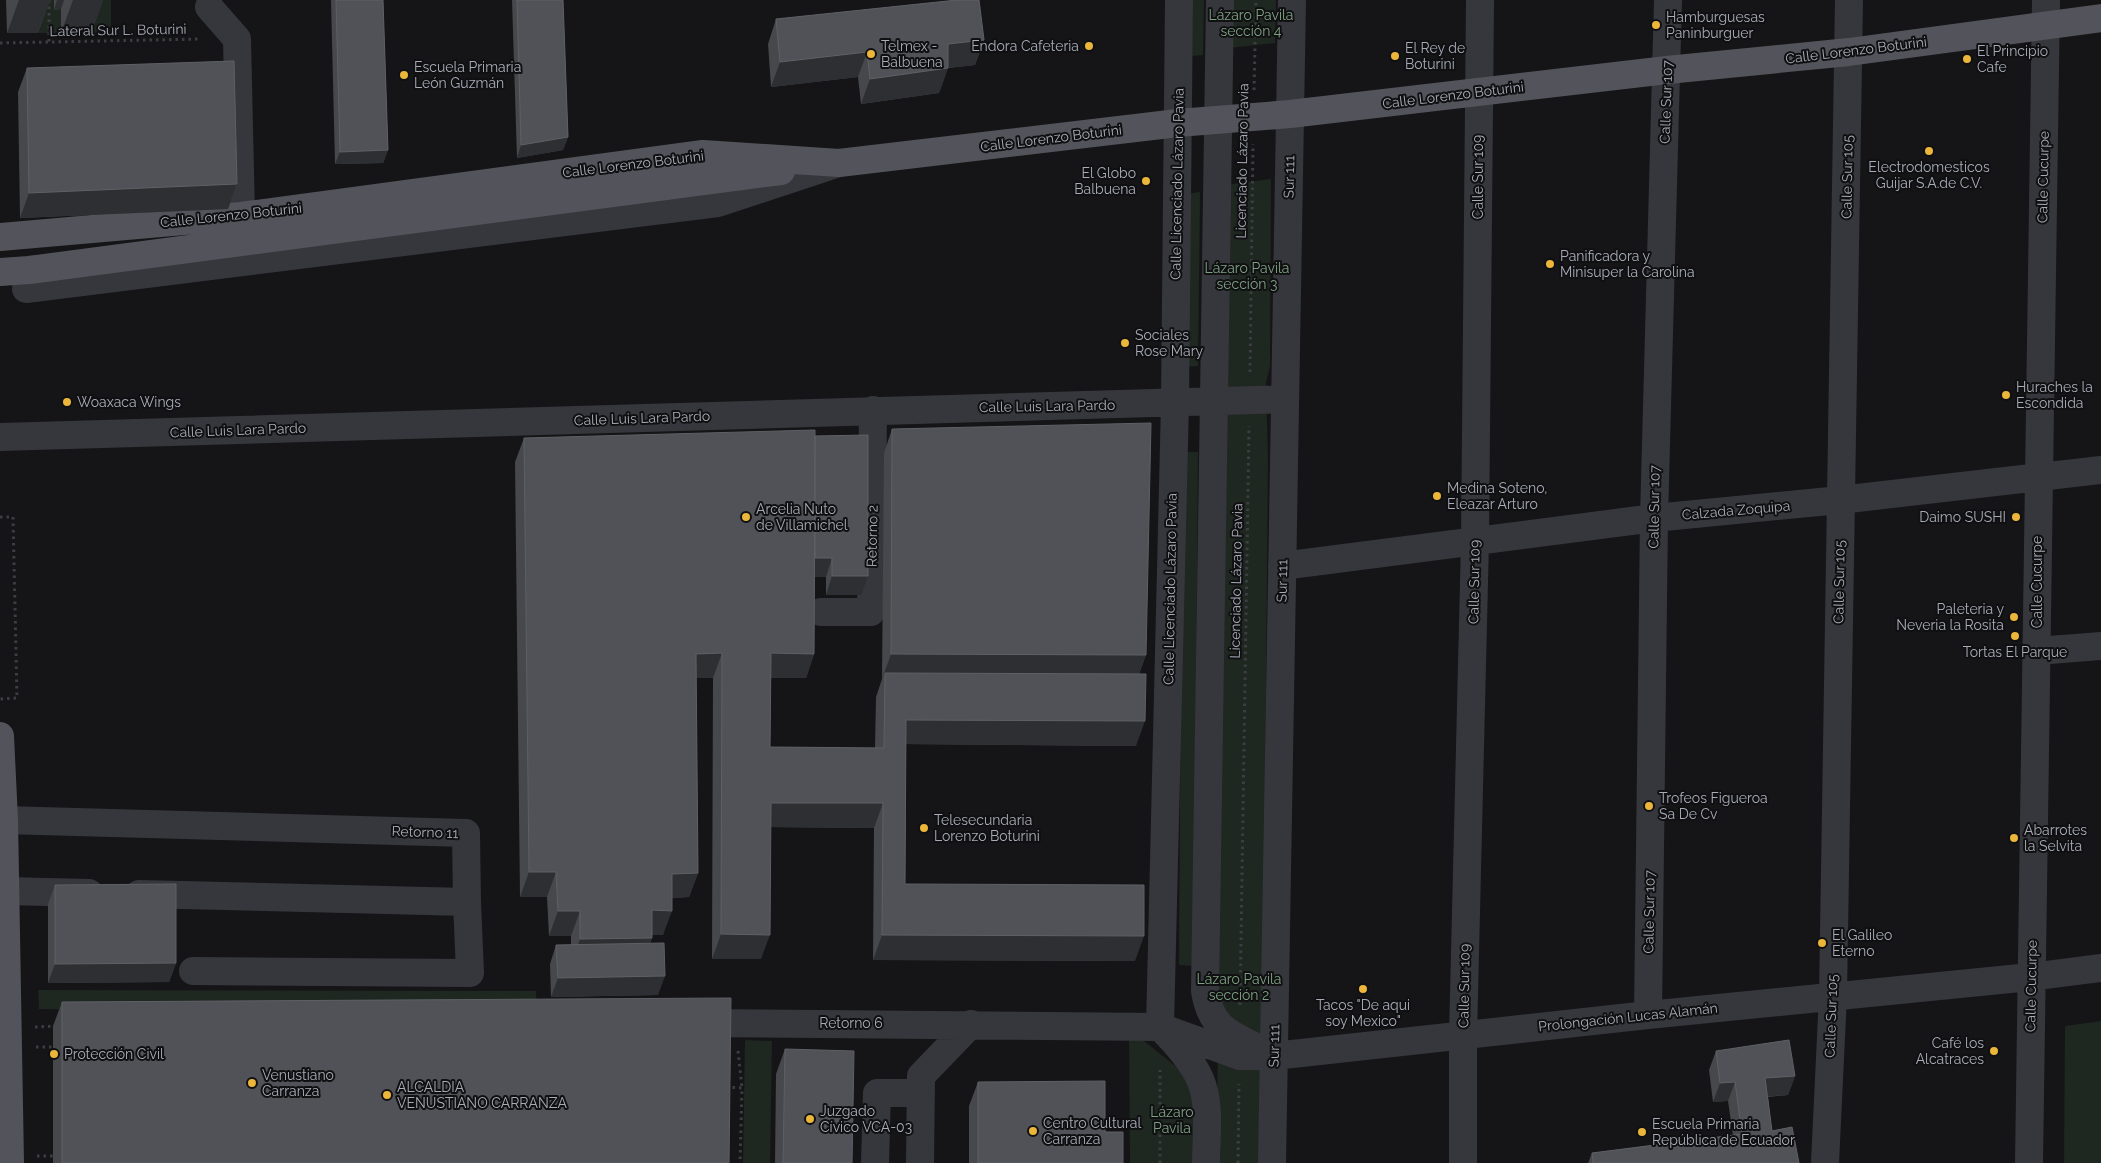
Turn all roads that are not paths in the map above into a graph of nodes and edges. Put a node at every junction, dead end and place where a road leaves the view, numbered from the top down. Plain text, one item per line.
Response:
1 (1179, 0) edge
2 (1220, 0) edge
3 (1292, 0) edge
4 (1480, 0) edge
5 (1668, 0) edge
6 (1849, 0) edge
7 (202, 5) edge
8 (2046, 12) edge
9 (2101, 18) edge
10 (1849, 52) junction
11 (1667, 70) junction
12 (1479, 92) junction
13 (1290, 114) junction
14 (1219, 119) junction
15 (1178, 123) junction
16 (839, 163) junction
17 (241, 216) junction
18 (0, 237) edge
19 (0, 272) edge
20 (26, 289) dead end
21 (1285, 399) junction
22 (1214, 402) junction
23 (1174, 403) junction
24 (873, 410) junction
25 (0, 437) edge
26 (2101, 470) edge
27 (2038, 478) junction
28 (1840, 500) junction
29 (1654, 518) junction
30 (1476, 541) junction
31 (1282, 566) junction
32 (822, 612) dead end
33 (2101, 646) edge
34 (2037, 651) junction
35 (0, 736) edge
36 (4, 820) junction
37 (5, 892) junction
38 (467, 902) junction
39 (2101, 968) edge
40 (193, 971) dead end
41 (2030, 977) junction
42 (1833, 996) junction
43 (1648, 1014) junction
44 (662, 1023) edge
45 (722, 1023) junction
46 (971, 1024) junction
47 (1160, 1027) junction
48 (1463, 1036) junction
49 (1240, 1047) junction
50 (1274, 1056) junction
51 (722, 1087) edge
52 (921, 1093) junction
53 (21, 1160) edge
54 (875, 1163) edge
55 (920, 1163) edge
56 (1206, 1163) edge
57 (1272, 1163) edge
58 (1463, 1163) edge
59 (1825, 1163) edge
60 (2029, 1163) edge

1 - 15 street, Calle Licenciado Lázaro Pavia
2 - 14 street
3 - 13 street, Sur 111
4 - 12 street, Calle Sur 109
5 - 11 street, Calle Sur 107
6 - 10 street, Calle Sur 105
7 - 17 street
8 - 9 main road, Calle Lorenzo Boturini
8 - 10 main road, Calle Lorenzo Boturini
8 - 27 street, Calle Cucurpe
10 - 11 main road, Calle Lorenzo Boturini
10 - 28 street, Calle Sur 105
11 - 12 main road, Calle Lorenzo Boturini
11 - 29 street, Calle Sur 107
12 - 13 main road, Calle Lorenzo Boturini
12 - 30 street, Calle Sur 109
13 - 14 main road, Calle Lorenzo Boturini
13 - 21 street, Sur 111
14 - 15 main road, Calle Lorenzo Boturini
14 - 22 street
15 - 16 main road, Calle Lorenzo Boturini
15 - 23 street, Calle Licenciado Lázaro Pavia
16 - 17 main road, Calle Lorenzo Boturini
16 - 19 main road
16 - 20 street
17 - 18 main road, Calle Lorenzo Boturini
21 - 22 street, Calle Luis Lara Pardo
21 - 31 street, Sur 111
22 - 23 street, Calle Luis Lara Pardo
22 - 49 street
23 - 24 street, Calle Luis Lara Pardo
23 - 47 street, Calle Licenciado Lázaro Pavia
24 - 25 street, Calle Luis Lara Pardo
24 - 32 street, Retorno 2
26 - 27 street, Calzada Zoquipa
27 - 28 street, Calzada Zoquipa
27 - 34 street, Calle Cucurpe
28 - 29 street, Calzada Zoquipa
28 - 42 street, Calle Sur 105
29 - 30 street, Calzada Zoquipa
29 - 43 street, Calle Sur 107
30 - 31 street, Calzada Zoquipa
30 - 48 street, Calle Sur 109
31 - 50 street, Sur 111
33 - 34 street
34 - 41 street, Calle Cucurpe
35 - 36 main road
36 - 37 main road
36 - 38 street, Retorno 11
37 - 38 street
37 - 53 main road
38 - 40 street
39 - 41 street, Prolongación Lucas Alamán
41 - 42 street, Prolongación Lucas Alamán
41 - 60 street, Calle Cucurpe
42 - 43 street, Prolongación Lucas Alamán
42 - 59 street, Calle Sur 105
43 - 48 street, Prolongación Lucas Alamán
44 - 45 street, Retorno 6
45 - 46 street, Retorno 6
45 - 51 street
46 - 47 street, Retorno 6
46 - 52 street
47 - 49 street, Prolongación Lucas Alamán
47 - 56 street
48 - 50 street, Prolongación Lucas Alamán
48 - 58 street, Calle Sur 109
49 - 50 street, Prolongación Lucas Alamán
50 - 57 street, Sur 111
52 - 54 street
52 - 55 street

